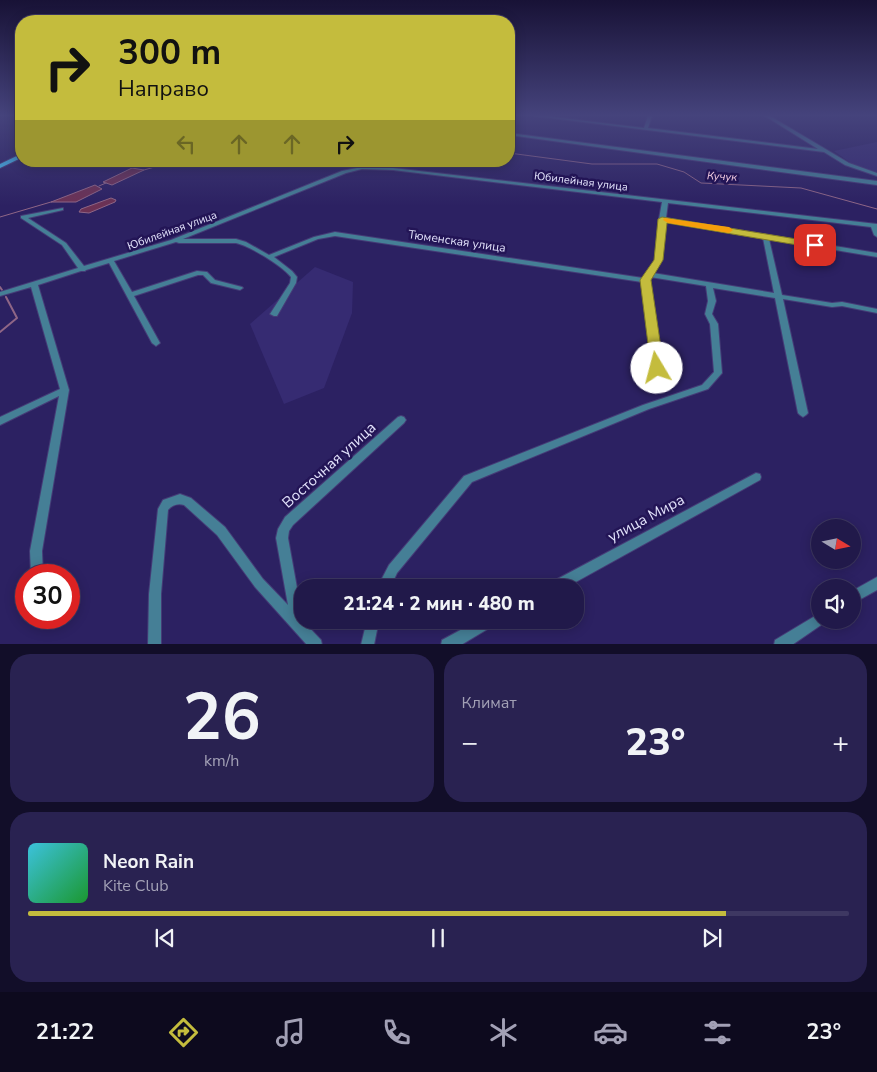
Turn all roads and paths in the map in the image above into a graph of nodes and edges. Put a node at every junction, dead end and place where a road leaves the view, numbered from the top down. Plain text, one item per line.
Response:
1 (600, 146) edge
2 (779, 146) edge
3 (816, 146) edge
4 (826, 152) junction
5 (15, 159) edge
6 (0, 166) edge
7 (877, 175) edge
8 (877, 183) edge
9 (665, 202) junction
10 (61, 209) dead end
11 (662, 219) junction
12 (875, 225) edge
13 (877, 235) edge
14 (766, 237) junction
15 (172, 242) junction
16 (877, 255) edge
17 (269, 257) junction
18 (111, 261) junction
19 (83, 270) junction
20 (648, 277) junction
21 (34, 284) junction
22 (709, 284) junction
23 (240, 288) dead end
24 (0, 294) edge
25 (130, 294) junction
26 (779, 296) junction
27 (877, 311) edge
28 (274, 314) dead end
29 (156, 342) dead end
30 (657, 368) dead end
31 (65, 390) junction
32 (803, 413) dead end
33 (401, 420) dead end
34 (0, 421) edge
35 (756, 477) dead end
36 (37, 564) edge
37 (388, 579) edge
38 (569, 579) edge
39 (877, 582) edge
40 (861, 592) edge
41 (294, 607) edge
42 (294, 621) edge
43 (811, 625) edge
44 (302, 629) edge
45 (371, 629) edge
46 (475, 629) edge
47 (154, 644) edge
48 (316, 644) edge
49 (367, 644) edge
50 (446, 644) edge
51 (780, 644) edge

1 - 8 street
2 - 4 street
3 - 4 street
4 - 7 street
5 - 6 main road
9 - 11 street
9 - 12 street, Юбилейная улица
9 - 15 street, Юбилейная улица
10 - 19 street
11 - 14 street
11 - 20 street
12 - 13 street
14 - 16 street
14 - 26 street
15 - 17 street
15 - 18 street, Юбилейная улица
17 - 20 street, Тюменская улица
17 - 28 street
18 - 19 street, Юбилейная улица
18 - 25 street
19 - 21 street, Юбилейная улица
20 - 22 street, Тюменская улица
20 - 30 street
21 - 24 street, Юбилейная улица
21 - 31 street
22 - 26 street, Тюменская улица
22 - 37 street
23 - 25 street
25 - 29 street
26 - 27 street, Тюменская улица
26 - 32 street
31 - 34 street
31 - 36 street
33 - 41 street, Восточная улица
35 - 38 street, улица Мира
39 - 40 street
42 - 47 street
43 - 51 street
44 - 48 street
45 - 49 street
46 - 50 street

